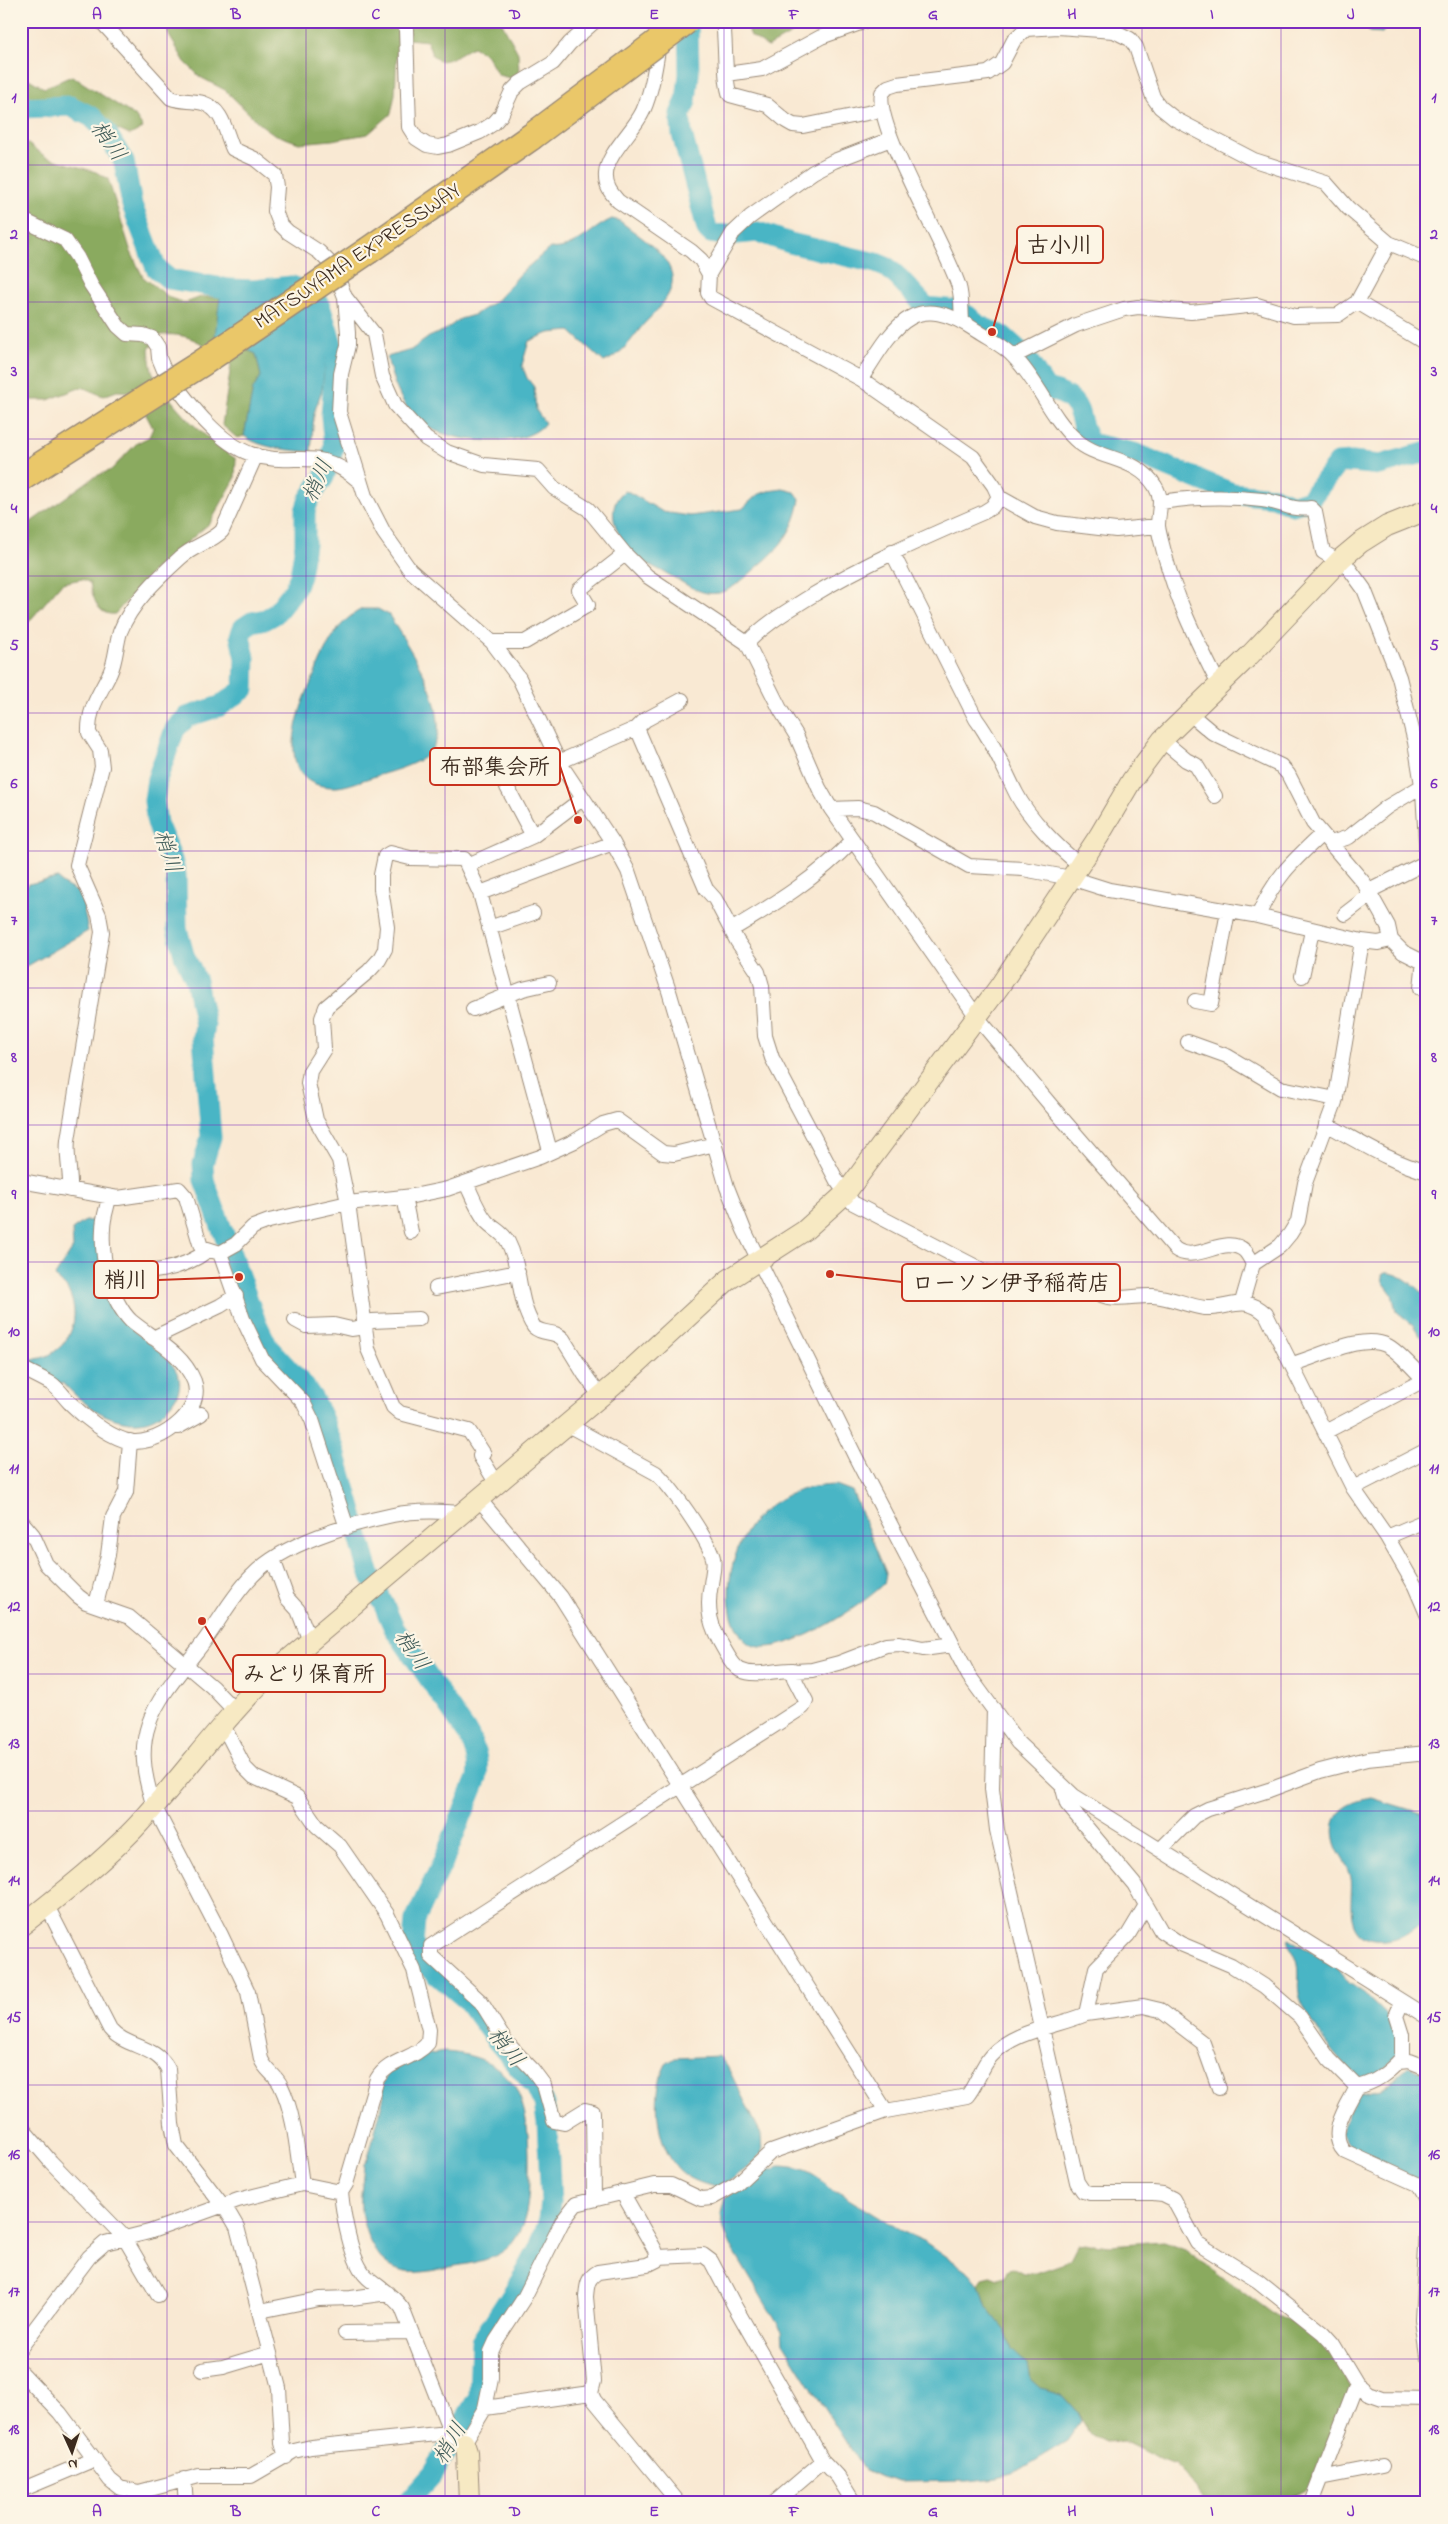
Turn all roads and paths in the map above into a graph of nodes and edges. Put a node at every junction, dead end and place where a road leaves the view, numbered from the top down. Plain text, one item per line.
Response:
1 (101, 21) edge
2 (402, 21) edge
3 (594, 21) edge
4 (663, 21) edge
5 (686, 21) edge
6 (723, 21) edge
7 (866, 21) edge
8 (1088, 25) edge
9 (727, 74) junction
10 (882, 110) junction
11 (891, 139) junction
12 (21, 218) edge
13 (21, 230) edge
14 (51, 234) junction
15 (1389, 243) junction
16 (1427, 259) edge
17 (708, 274) junction
18 (345, 297) junction
19 (1357, 302) junction
20 (962, 321) junction
21 (1427, 344) edge
22 (1014, 356) junction
23 (861, 378) junction
24 (256, 455) junction
25 (21, 478) edge
26 (359, 481) junction
27 (999, 497) junction
28 (1161, 502) junction
29 (1427, 510) edge
30 (1158, 526) junction
31 (892, 552) junction
32 (625, 554) junction
33 (1338, 562) junction
34 (492, 642) junction
35 (747, 643) junction
36 (1219, 685) junction
37 (682, 700) dead end
38 (1189, 713) junction
39 (637, 728) junction
40 (1162, 740) junction
41 (1421, 740) edge
42 (559, 762) junction
43 (1422, 786) junction
44 (507, 787) dead end
45 (1215, 796) dead end
46 (582, 799) junction
47 (831, 809) junction
48 (1426, 822) edge
49 (533, 836) junction
50 (1327, 839) junction
51 (853, 840) junction
52 (613, 843) junction
53 (1427, 860) edge
54 (468, 865) junction
55 (1075, 871) junction
56 (480, 893) junction
57 (1370, 893) junction
58 (1228, 910) junction
59 (533, 913) dead end
60 (1346, 914) dead end
61 (1258, 916) junction
62 (489, 928) junction
63 (731, 930) junction
64 (1312, 930) junction
65 (1391, 940) junction
66 (1362, 941) junction
67 (1426, 962) edge
68 (1302, 976) dead end
69 (549, 983) dead end
70 (1421, 988) dead end
71 (508, 996) junction
72 (1195, 1002) dead end
73 (473, 1010) dead end
74 (977, 1017) junction
75 (1188, 1042) dead end
76 (1336, 1099) junction
77 (1326, 1124) junction
78 (715, 1144) junction
79 (550, 1151) junction
80 (1427, 1172) edge
81 (21, 1180) edge
82 (466, 1183) junction
83 (70, 1190) junction
84 (846, 1194) junction
85 (404, 1197) junction
86 (109, 1198) junction
87 (348, 1203) junction
88 (411, 1232) dead end
89 (214, 1252) junction
90 (757, 1259) junction
91 (1253, 1264) junction
92 (518, 1272) junction
93 (136, 1280) dead end
94 (436, 1288) dead end
95 (236, 1296) junction
96 (1242, 1302) junction
97 (419, 1319) dead end
98 (295, 1320) dead end
99 (366, 1325) junction
100 (153, 1338) junction
101 (1292, 1364) junction
102 (21, 1368) edge
103 (1426, 1382) edge
104 (601, 1397) junction
105 (201, 1414) dead end
106 (568, 1425) junction
107 (1326, 1431) junction
108 (168, 1433) junction
109 (130, 1442) junction
110 (1427, 1450) edge
111 (496, 1484) junction
112 (1353, 1488) junction
113 (478, 1499) junction
114 (462, 1513) junction
115 (21, 1520) edge
116 (1427, 1520) edge
117 (353, 1526) junction
118 (1387, 1537) junction
119 (272, 1559) junction
120 (1421, 1584) edge
121 (96, 1605) junction
122 (1427, 1614) edge
123 (310, 1641) junction
124 (952, 1644) junction
125 (185, 1664) junction
126 (795, 1671) junction
127 (994, 1709) junction
128 (234, 1710) junction
129 (219, 1727) junction
130 (1427, 1753) edge
131 (680, 1784) junction
132 (1062, 1785) junction
133 (154, 1806) junction
134 (1160, 1850) junction
135 (1146, 1905) junction
136 (47, 1906) junction
137 (21, 1926) edge
138 (1402, 2002) junction
139 (1086, 2014) junction
140 (1427, 2017) edge
141 (1042, 2028) junction
142 (1398, 2062) junction
143 (1427, 2068) edge
144 (1356, 2087) junction
145 (1220, 2088) dead end
146 (886, 2111) junction
147 (21, 2127) edge
148 (302, 2184) junction
149 (341, 2192) junction
150 (622, 2192) junction
151 (594, 2198) junction
152 (1427, 2200) edge
153 (223, 2205) junction
154 (1427, 2230) edge
155 (124, 2237) junction
156 (657, 2257) junction
157 (388, 2292) junction
158 (158, 2295) dead end
159 (260, 2311) junction
160 (411, 2332) junction
161 (345, 2333) dead end
162 (21, 2347) edge
163 (270, 2353) junction
164 (1427, 2355) edge
165 (202, 2370) dead end
166 (21, 2372) edge
167 (1357, 2384) junction
168 (591, 2393) junction
169 (1427, 2399) edge
170 (485, 2408) junction
171 (457, 2439) junction
172 (286, 2457) junction
173 (95, 2459) junction
174 (823, 2461) junction
175 (1382, 2466) dead end
176 (1320, 2478) junction
177 (184, 2479) junction
178 (21, 2490) edge
179 (186, 2503) edge
180 (469, 2503) edge
181 (679, 2503) edge
182 (774, 2503) edge
183 (854, 2503) edge
184 (1311, 2503) edge

1 - 18 street
2 - 3 street
4 - 17 street
5 - 25 highway, MATSUYAMA EXPRESSWAY, bridge
6 - 9 street
7 - 9 street
8 - 10 street
8 - 15 street
9 - 10 street
10 - 11 street
11 - 17 street
11 - 20 street
12 - 14 street
13 - 14 street
14 - 24 street
15 - 16 street
15 - 19 street
17 - 23 street
18 - 26 street
18 - 32 street
19 - 21 street
19 - 22 street
20 - 22 street
20 - 23 street
22 - 28 street
23 - 27 street
24 - 26 street
24 - 83 street
26 - 34 street
27 - 30 street
27 - 31 street
28 - 30 street
28 - 33 street
29 - 33 street
30 - 36 street
31 - 35 street
31 - 55 street
32 - 34 street
32 - 35 street
33 - 36 street
33 - 41 street
34 - 42 street
35 - 47 street
36 - 38 street
37 - 39 street
38 - 40 street
38 - 50 street
39 - 42 street
39 - 63 street
40 - 45 street
40 - 55 street
41 - 43 street
42 - 46 street
43 - 48 street
43 - 50 street
44 - 49 street
46 - 49 street
46 - 52 street
47 - 51 street
47 - 55 street
48 - 53 street
49 - 54 street
50 - 57 street
50 - 61 street
51 - 63 street
51 - 74 street
52 - 56 street
52 - 78 street
53 - 57 street
54 - 56 street
54 - 87 street
55 - 58 street
55 - 74 street
56 - 62 street
57 - 60 street
57 - 65 street
58 - 61 street
58 - 72 street
59 - 62 street
61 - 64 street
62 - 71 street
63 - 84 street
64 - 66 street
64 - 68 street
65 - 66 street
65 - 67 street
66 - 76 street
67 - 70 street
69 - 71 street
71 - 73 street
71 - 79 street
74 - 84 street
74 - 91 street
75 - 76 street
76 - 77 street
77 - 80 street
77 - 91 street
78 - 79 street
78 - 90 street
79 - 82 street
81 - 83 street
82 - 85 street
82 - 92 street
83 - 86 street
84 - 90 street
84 - 96 street
85 - 87 street
85 - 88 street
86 - 89 street
86 - 100 street
87 - 89 street
87 - 99 street
89 - 93 street
89 - 95 street
90 - 104 street
90 - 124 street
91 - 96 street
92 - 94 street
92 - 104 street
95 - 100 street
95 - 117 street
96 - 101 street
97 - 99 street
98 - 99 street
99 - 111 street
100 - 108 street
101 - 103 street
101 - 107 street
102 - 109 street
103 - 107 street
104 - 106 street
105 - 108 street
106 - 111 street
106 - 126 street
107 - 112 street
108 - 109 street
109 - 121 street
110 - 112 street
111 - 113 street
112 - 118 street
113 - 114 street
113 - 131 street
114 - 117 street
114 - 123 street
115 - 121 street
116 - 118 street
117 - 119 street
118 - 120 street
119 - 123 street
119 - 125 street
120 - 122 street
121 - 125 street
123 - 128 street
124 - 126 street
124 - 127 street
125 - 128 street
125 - 133 street
126 - 131 street
127 - 132 street
127 - 141 street
128 - 129 street
129 - 133 street
129 - 149 street
130 - 134 street
131 - 146 street
131 - 151 street
132 - 134 street
132 - 135 street
133 - 136 street
133 - 148 street
134 - 138 street
135 - 139 street
135 - 144 street
136 - 137 street
136 - 153 street
138 - 140 street
138 - 142 street
139 - 141 street
139 - 145 street
141 - 146 street
141 - 167 street
142 - 143 street
142 - 144 street
144 - 152 street
146 - 150 street
147 - 155 street
148 - 149 street
148 - 153 street
149 - 157 street
150 - 151 street
150 - 156 street
151 - 170 street
153 - 155 street
153 - 159 street
154 - 164 street
155 - 158 street
155 - 162 street
156 - 168 street
156 - 174 street
157 - 159 street
157 - 160 street
159 - 163 street
160 - 161 street
160 - 171 street
163 - 165 street
163 - 172 street
166 - 173 street
167 - 169 street
167 - 176 street
168 - 170 street
168 - 181 street
170 - 171 street
171 - 172 street
171 - 180 street
172 - 177 street
173 - 177 street
173 - 178 street
174 - 182 street
174 - 183 street
175 - 176 street
176 - 184 street
177 - 179 street

